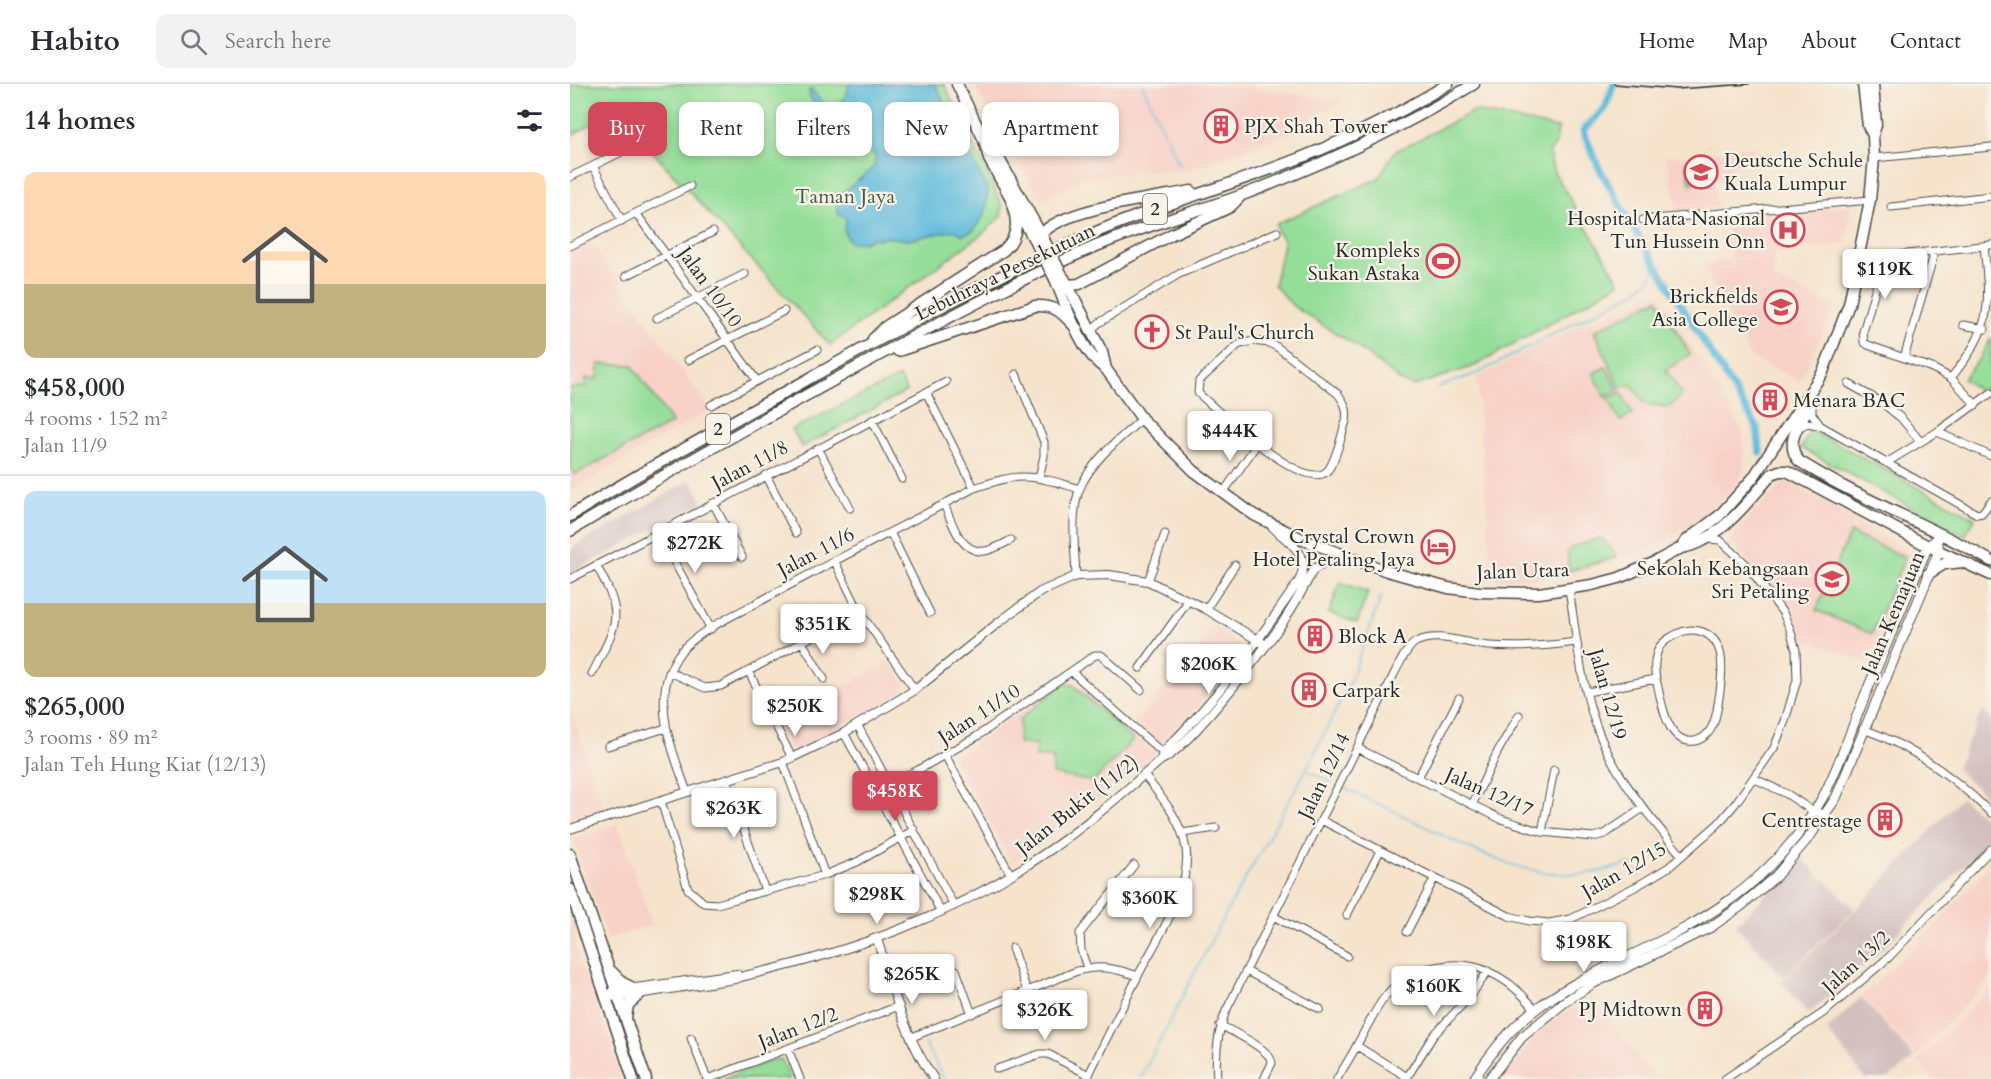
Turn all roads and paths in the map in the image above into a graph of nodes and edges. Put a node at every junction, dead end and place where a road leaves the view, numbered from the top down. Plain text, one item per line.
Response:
1 (957, 84) edge
2 (1448, 84) edge
3 (1474, 84) edge
4 (1863, 84) edge
5 (1873, 84) edge
6 (1873, 135) junction
7 (982, 136) edge
8 (1991, 147) edge
9 (612, 156) edge
10 (988, 156) edge
11 (998, 156) edge
12 (1874, 159) junction
13 (593, 166) junction
14 (570, 177) edge
15 (1235, 182) junction
16 (690, 186) dead end
17 (1242, 195) junction
18 (1991, 196) edge
19 (1010, 197) junction
20 (1870, 200) junction
21 (1891, 207) dead end
22 (636, 213) junction
23 (1643, 220) dead end
24 (622, 221) junction
25 (713, 232) dead end
26 (1277, 232) dead end
27 (1040, 239) junction
28 (1987, 245) edge
29 (570, 246) edge
30 (1935, 251) junction
31 (667, 255) junction
32 (745, 274) dead end
33 (626, 276) dead end
34 (1061, 280) junction
35 (1990, 293) edge
36 (697, 298) junction
37 (784, 311) dead end
38 (657, 318) dead end
39 (1963, 325) dead end
40 (1077, 328) junction
41 (1985, 329) junction
42 (1090, 331) junction
43 (728, 340) junction
44 (867, 346) junction
45 (817, 350) dead end
46 (875, 358) junction
47 (1904, 358) junction
48 (688, 360) dead end
49 (1106, 369) junction
50 (1823, 372) junction
51 (1017, 374) dead end
52 (1951, 378) junction
53 (757, 381) junction
54 (946, 382) dead end
55 (1849, 384) dead end
56 (926, 392) junction
57 (1989, 397) edge
58 (1812, 400) junction
59 (711, 405) dead end
60 (1976, 405) junction
61 (1142, 419) junction
62 (872, 420) junction
63 (1821, 426) junction
64 (1797, 428) junction
65 (1937, 432) junction
66 (1920, 441) junction
67 (1257, 444) junction
68 (818, 448) junction
69 (1991, 456) edge
70 (1886, 464) junction
71 (766, 475) junction
72 (1039, 478) junction
73 (902, 479) dead end
74 (974, 488) junction
75 (1080, 489) junction
76 (1223, 493) junction
77 (1991, 501) edge
78 (712, 503) junction
79 (944, 504) junction
80 (1878, 506) junction
81 (850, 508) dead end
82 (570, 516) edge
83 (1272, 525) junction
84 (570, 531) edge
85 (658, 532) junction
86 (796, 532) dead end
87 (890, 532) junction
88 (1165, 534) dead end
89 (1705, 539) junction
90 (1011, 540) dead end
91 (1932, 542) junction
92 (1681, 548) junction
93 (1939, 551) junction
94 (742, 557) dead end
95 (834, 560) junction
96 (1990, 561) edge
97 (1963, 562) junction
98 (597, 565) junction
99 (1370, 565) junction
100 (1235, 566) dead end
101 (1928, 574) junction
102 (1991, 574) edge
103 (1076, 576) junction
104 (570, 579) edge
105 (1148, 580) junction
106 (1569, 589) junction
107 (1189, 600) junction
108 (1206, 609) junction
109 (860, 611) junction
110 (930, 613) dead end
111 (1896, 623) junction
112 (1906, 627) junction
113 (711, 628) junction
114 (802, 642) junction
115 (1576, 642) junction
116 (1262, 643) junction
117 (1140, 668) dead end
118 (670, 672) junction
119 (749, 672) junction
120 (1072, 672) junction
121 (592, 674) dead end
122 (1656, 679) junction
123 (824, 680) dead end
124 (915, 690) junction
125 (1141, 690) dead end
126 (1587, 692) junction
127 (1459, 698) dead end
128 (1519, 715) dead end
129 (858, 726) junction
130 (666, 728) junction
131 (1863, 729) junction
132 (844, 733) junction
133 (608, 746) dead end
134 (1357, 748) junction
135 (945, 755) junction
136 (1164, 757) junction
137 (792, 758) junction
138 (783, 762) junction
139 (1554, 770) dead end
140 (1144, 775) junction
141 (1418, 778) junction
142 (1753, 778) junction
143 (727, 780) junction
144 (889, 784) junction
145 (876, 791) junction
146 (687, 792) junction
147 (661, 801) junction
148 (1472, 805) junction
149 (1643, 808) junction
150 (1814, 812) junction
151 (1991, 813) edge
152 (1826, 814) junction
153 (1321, 820) junction
154 (1216, 828) dead end
155 (570, 829) edge
156 (914, 830) junction
157 (1542, 832) junction
158 (1182, 833) junction
159 (901, 838) junction
160 (1991, 849) edge
161 (1380, 851) junction
162 (570, 854) edge
163 (1682, 856) junction
164 (1134, 865) dead end
165 (825, 875) junction
166 (1011, 875) junction
167 (1434, 879) junction
168 (570, 889) edge
169 (765, 891) junction
170 (954, 906) junction
171 (941, 912) junction
172 (1347, 915) dead end
173 (1273, 916) junction
174 (1407, 932) dead end
175 (877, 939) junction
176 (1012, 948) dead end
177 (1347, 956) dead end
178 (607, 967) junction
179 (1087, 968) junction
180 (956, 970) dead end
181 (1246, 971) junction
182 (1488, 971) junction
183 (1138, 976) junction
184 (637, 991) junction
185 (1027, 991) junction
186 (613, 995) junction
187 (899, 1006) junction
188 (1320, 1009) dead end
189 (1535, 1009) junction
190 (972, 1014) junction
191 (626, 1023) junction
192 (1220, 1025) junction
193 (912, 1037) junction
194 (691, 1038) dead end
195 (1357, 1046) junction
196 (788, 1049) junction
197 (997, 1069) dead end
198 (1088, 1077) edge
199 (930, 1078) edge
200 (1407, 1078) edge
201 (633, 1079) edge
202 (645, 1079) edge
203 (707, 1079) edge
204 (800, 1079) edge
205 (1217, 1079) edge
206 (1264, 1079) edge
207 (1337, 1079) edge
208 (1474, 1079) edge
209 (1489, 1079) edge
210 (1725, 1079) edge

1 - 7 main road
2 - 15 main road, Lebuhraya Persekutuan / 2
3 - 17 main road, Lebuhraya Persekutuan / 2
4 - 6 main road, Jalan Utara
5 - 6 main road, Jalan Utara
6 - 12 main road, Jalan Utara
8 - 12 street
9 - 13 street
10 - 19 main road
11 - 27 main road
12 - 20 main road, Jalan Utara
13 - 14 street
13 - 24 street
15 - 27 main road
15 - 44 main road, Lebuhraya Persekutuan / 2
16 - 22 street
17 - 34 main road
17 - 46 main road, Lebuhraya Persekutuan / 2
18 - 21 street
19 - 27 main road
19 - 44 main road
20 - 23 street
20 - 50 main road, Jalan Utara
22 - 24 street
22 - 31 street, Jalan 10/10
24 - 29 street
25 - 31 street
26 - 42 street
27 - 34 main road, bridge
28 - 30 street
28 - 35 street
30 - 47 street
30 - 47 street
31 - 33 street
31 - 36 street, Jalan 10/10
32 - 36 street
34 - 40 main road, Jalan Utara
34 - 42 main road, Jalan Utara
35 - 41 street
36 - 38 street
36 - 43 street, Jalan 10/10
37 - 43 street
39 - 41 street
40 - 46 main road
40 - 49 main road, Jalan Utara
41 - 52 street
42 - 49 main road, Jalan Utara
43 - 48 street
43 - 53 street, Jalan 10/10
44 - 82 main road, Lebuhraya Persekutuan / 2
45 - 53 street
46 - 84 main road, Lebuhraya Persekutuan / 2
47 - 52 street
49 - 61 main road, Jalan Utara
50 - 58 main road
50 - 92 main road, Jalan Utara
51 - 72 street
52 - 60 street
53 - 59 street
54 - 56 street, Jalan 11/8
55 - 66 street
56 - 62 street, Jalan 11/8
56 - 74 street
57 - 60 street
58 - 63 street
58 - 64 main road
60 - 65 street
61 - 75 street
61 - 76 main road, Jalan Utara
62 - 68 street, Jalan 11/8
62 - 73 street
63 - 64 street
63 - 70 street
64 - 80 main road
65 - 66 street
65 - 69 street
66 - 70 street
67 - 67 street
67 - 76 street
68 - 71 street, Jalan 11/8
68 - 81 street
70 - 77 street
71 - 78 street, Jalan 11/8
71 - 86 street
72 - 74 street, Jalan 11/6
72 - 75 street, Jalan 11/6
74 - 79 street, Jalan 11/6
75 - 103 street
76 - 83 main road, Jalan Utara
78 - 85 street, Jalan 11/8
78 - 94 street
79 - 87 street, Jalan 11/6
79 - 90 street
80 - 91 main road
80 - 96 main road
83 - 99 main road, Jalan Utara
83 - 116 street, Jalan Bukit (11/2)
85 - 98 street, Jalan 11/8
85 - 113 street
87 - 95 street, Jalan 11/6
87 - 110 street
88 - 105 street
89 - 91 main road
89 - 92 main road
89 - 142 street, Jalan 12/15
91 - 93 main road
91 - 96 main road
91 - 111 main road, Jalan Kemajuan
92 - 106 main road, Jalan Utara
93 - 97 main road
93 - 101 main road, Jalan Kemajuan
95 - 109 street
95 - 113 street, Jalan 11/6
97 - 101 main road
97 - 102 main road
98 - 104 street, Jalan 11/8
98 - 121 street
99 - 106 main road, Jalan Utara
99 - 116 street, Jalan Bukit (11/2)
100 - 108 street
101 - 112 main road, Jalan Kemajuan
103 - 105 street
103 - 124 street
105 - 107 street
106 - 115 street, Jalan 12/19
107 - 108 street
107 - 117 street
108 - 116 street
109 - 114 street
109 - 124 street
111 - 112 main road
111 - 150 main road, Jalan Kemajuan
112 - 131 main road, Jalan Kemajuan
113 - 118 street, Jalan 11/6
114 - 119 street
114 - 123 street
115 - 126 street, Jalan 12/19
115 - 134 street, Jalan 12/14
116 - 136 street, Jalan Bukit (11/2)
118 - 119 street
118 - 130 street, Jalan 11/6
119 - 137 street
120 - 125 street, Jalan 11/10
120 - 135 street, Jalan 11/10
120 - 136 street
122 - 122 street
122 - 126 street
124 - 129 street
126 - 149 street, Jalan 12/19
127 - 141 street
128 - 148 street
129 - 132 street
129 - 144 street
130 - 133 street
130 - 146 street, Jalan 11/6
131 - 151 street
131 - 152 main road, Jalan Kemajuan
132 - 137 street
132 - 145 street
134 - 141 street, Jalan 12/17
134 - 153 street, Jalan 12/14
135 - 144 street, Jalan 11/10
135 - 166 street
136 - 140 street, Jalan Bukit (11/2)
137 - 138 street
138 - 143 street
138 - 165 street
139 - 157 street
140 - 158 street
140 - 166 street, Jalan Bukit (11/2)
141 - 148 street, Jalan 12/17
142 - 150 street
142 - 163 street, Jalan 12/15
143 - 146 street
143 - 169 street
144 - 145 street, Jalan 11/10
144 - 156 street
145 - 159 street
146 - 147 street
147 - 155 street
147 - 169 street
148 - 157 street, Jalan 12/17
149 - 157 street, Jalan 12/17
149 - 163 street, Jalan 12/19
150 - 152 street
150 - 189 main road, Jalan Kemajuan
152 - 209 main road, Jalan Kemajuan
153 - 161 street, Jalan 12/15
153 - 173 street, Jalan 12/14
154 - 158 street
156 - 159 street
156 - 170 street
158 - 183 street
159 - 165 street
159 - 171 street
160 - 210 street, Jalan 13/2
161 - 167 street, Jalan 12/15
161 - 172 street
162 - 178 main road
163 - 167 street, Jalan 12/15
164 - 179 street
165 - 169 street
166 - 170 street, Jalan Bukit (11/2)
167 - 174 street
168 - 186 main road
170 - 171 street, Jalan Bukit (11/2)
171 - 175 street, Jalan Bukit (11/2)
173 - 177 street
173 - 181 street, Jalan 12/14
175 - 184 street, Jalan Bukit (11/2)
175 - 187 street
176 - 185 street
178 - 184 main road
178 - 186 main road
179 - 183 street
179 - 185 street
180 - 190 street
181 - 188 street
181 - 192 street, Jalan 12/14
182 - 189 street
182 - 195 street
182 - 200 street
183 - 198 street
184 - 186 street, Jalan Bukit (11/2)
184 - 191 main road
185 - 190 street
186 - 191 main road
186 - 201 main road
187 - 193 street
187 - 196 street, Jalan 12/2
189 - 208 main road, Jalan Kemajuan
190 - 193 street
191 - 202 main road
192 - 205 street, Jalan 12/14
192 - 206 street
193 - 199 street
194 - 203 street
195 - 200 street
195 - 207 street
196 - 203 street, Jalan 12/2
196 - 204 street
197 - 198 street

